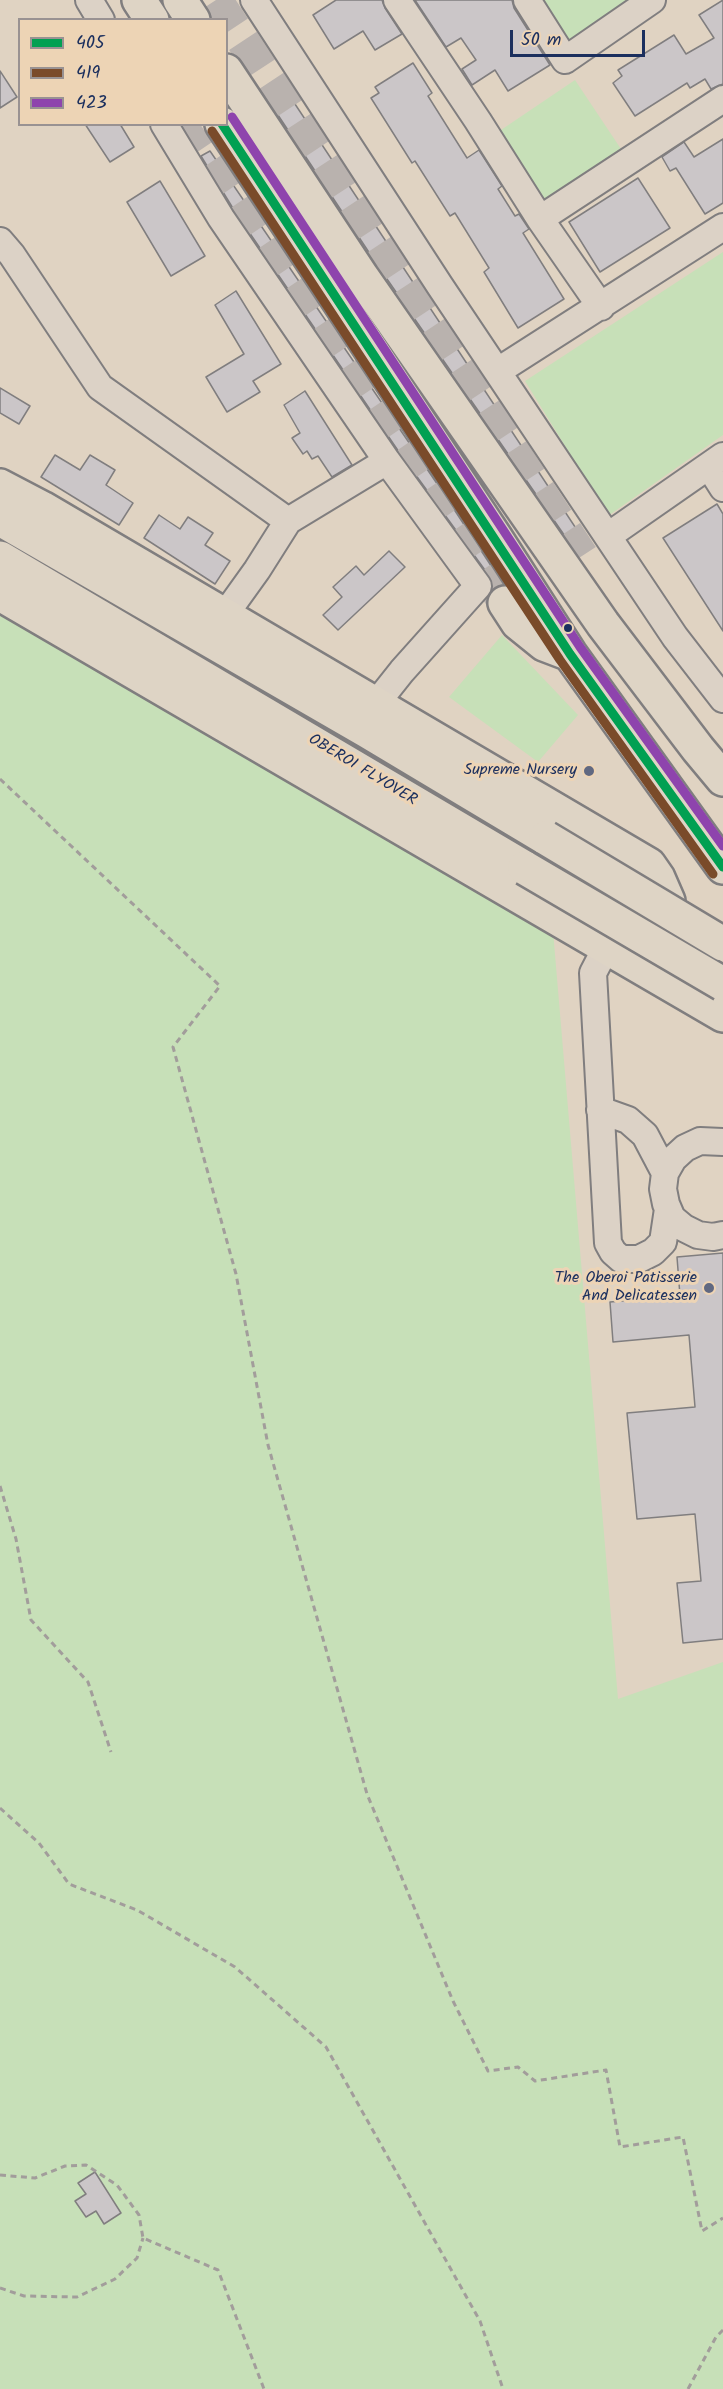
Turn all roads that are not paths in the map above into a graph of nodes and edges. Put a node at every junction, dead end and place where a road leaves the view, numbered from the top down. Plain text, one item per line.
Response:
1 (89, 0) edge
2 (139, 0) edge
3 (180, 0) edge
4 (254, 0) edge
5 (397, 0) edge
6 (527, 0) edge
7 (652, 0) edge
8 (100, 18) edge
9 (151, 18) edge
10 (192, 18) edge
11 (228, 73) edge
12 (723, 99) edge
13 (165, 126) edge
14 (223, 126) edge
15 (540, 219) junction
16 (723, 227) edge
17 (0, 241) edge
18 (601, 308) junction
19 (498, 371) junction
20 (387, 461) junction
21 (716, 461) edge
22 (0, 486) edge
23 (723, 488) edge
24 (0, 519) edge
25 (288, 521) junction
26 (608, 536) junction
27 (582, 556) tunnel mouth
28 (0, 558) edge
29 (0, 594) edge
30 (505, 603) tunnel mouth
31 (224, 616) junction
32 (603, 624) junction
33 (570, 654) junction
34 (723, 699) edge
35 (375, 705) junction
36 (719, 768) edge
37 (723, 867) edge
38 (723, 944) edge
39 (607, 946) junction
40 (723, 984) edge
41 (723, 1016) edge
42 (600, 1110) junction
43 (723, 1142) edge
44 (665, 1173) junction
45 (668, 1209) junction
46 (723, 1235) edge

1 - 8 street
2 - 9 main road
3 - 10 main road
4 - 19 street
5 - 15 street
6 - 7 street
11 - 32 main road
12 - 15 street
13 - 20 street
14 - 33 main road
15 - 18 street
16 - 18 street
17 - 25 street
18 - 19 street
19 - 26 street
20 - 25 street
20 - 35 street
21 - 23 street
21 - 26 street
22 - 31 main road
24 - 38 main road, bridge
25 - 31 street
26 - 34 street
27 - 32 main road
28 - 40 main road, OBEROI FLYOVER, bridge
29 - 39 main road
30 - 33 main road
31 - 35 main road
32 - 36 main road
33 - 37 main road
35 - 39 main road
39 - 41 main road
39 - 42 street
42 - 44 street
42 - 45 street
43 - 44 street
44 - 45 street
45 - 46 street

